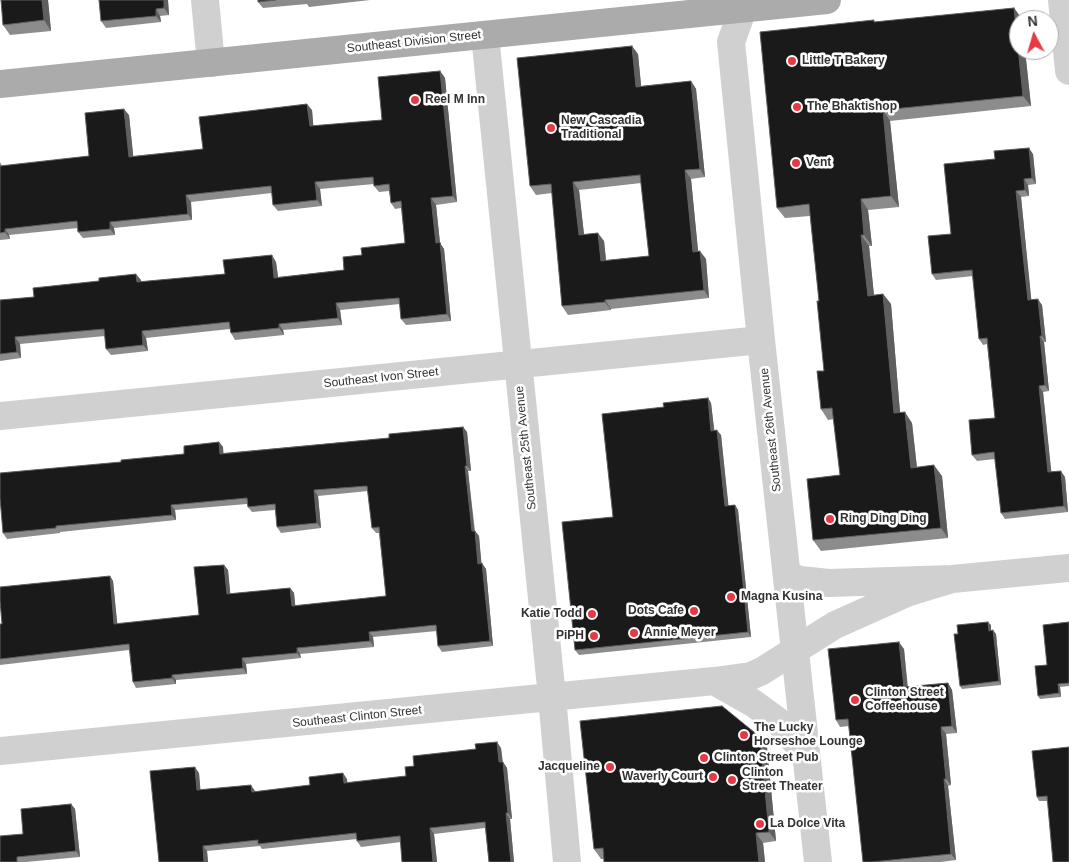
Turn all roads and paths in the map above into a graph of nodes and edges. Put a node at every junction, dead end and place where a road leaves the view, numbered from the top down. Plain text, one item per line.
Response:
1 (205, 0) edge
2 (827, 0) edge
3 (1062, 0) edge
4 (745, 4) edge
5 (485, 35) junction
6 (211, 63) junction
7 (1069, 71) edge
8 (0, 84) edge
9 (761, 340) junction
10 (518, 365) junction
11 (0, 416) edge
12 (1069, 568) edge
13 (787, 575) junction
14 (952, 579) junction
15 (795, 650) junction
16 (714, 681) junction
17 (552, 696) junction
18 (0, 751) edge
19 (806, 754) junction
20 (567, 862) edge
21 (818, 862) edge

1 - 6 street
2 - 4 main road, Southeast Division Street
3 - 7 street
4 - 5 main road, Southeast Division Street
4 - 9 street, Southeast 26th Avenue
5 - 6 main road, Southeast Division Street
5 - 10 street, Southeast 25th Avenue
6 - 8 main road, Southeast Division Street
9 - 10 street, Southeast Ivon Street
9 - 13 street, Southeast 26th Avenue
10 - 11 street, Southeast Ivon Street
10 - 17 street, Southeast 25th Avenue
12 - 14 street, Southeast Clinton Street
13 - 14 street, Southeast Clinton Street
13 - 15 street, Southeast 26th Avenue
14 - 15 street, Southeast Clinton Street
15 - 16 street, Southeast Clinton Street
15 - 19 street, Southeast 26th Avenue
16 - 17 street, Southeast Clinton Street
16 - 19 street
17 - 18 street, Southeast Clinton Street
17 - 20 street, Southeast 25th Avenue
19 - 21 street, Southeast 26th Avenue

